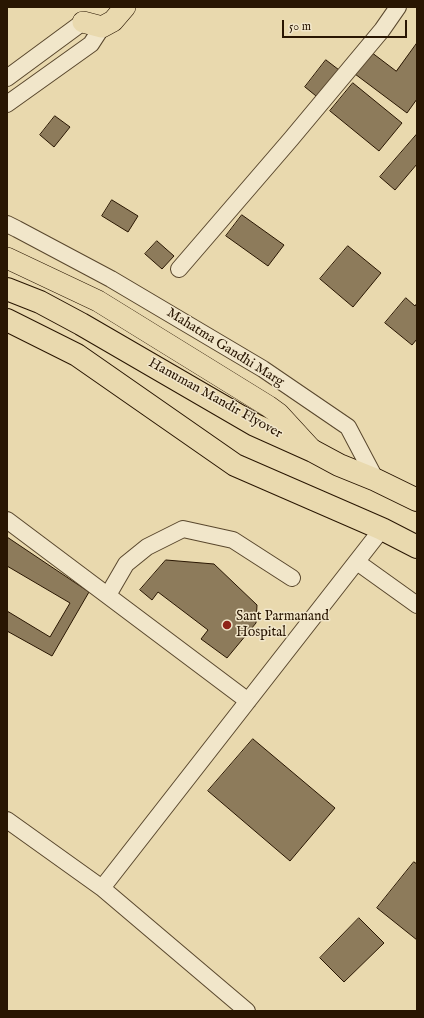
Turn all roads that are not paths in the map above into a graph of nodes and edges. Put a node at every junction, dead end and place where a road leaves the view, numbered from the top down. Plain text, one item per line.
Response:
1 (109, 7) edge
2 (125, 7) edge
3 (398, 7) edge
4 (88, 16) edge
5 (7, 78) edge
6 (7, 104) edge
7 (7, 224) edge
8 (7, 258) edge
9 (180, 269) dead end
10 (7, 289) edge
11 (7, 320) edge
12 (313, 451) junction
13 (376, 480) junction
14 (417, 500) edge
15 (7, 520) edge
16 (382, 529) junction
17 (417, 547) edge
18 (357, 562) junction
19 (292, 578) dead end
20 (108, 595) junction
21 (417, 605) edge
22 (248, 701) junction
23 (7, 820) edge
24 (102, 888) junction
25 (247, 1011) edge

1 - 4 main road
2 - 4 main road
3 - 9 street
4 - 5 street
4 - 6 street
7 - 13 street, Mahatma Gandhi Marg
8 - 12 main road, Hanuman Mandir Flyover
10 - 12 highway, Hanuman Mandir Flyover
11 - 16 highway
12 - 13 highway
13 - 14 highway
15 - 20 street
16 - 17 highway
16 - 18 street
18 - 21 street
18 - 22 street
19 - 20 street
20 - 22 street
22 - 24 street
23 - 24 street
24 - 25 street

